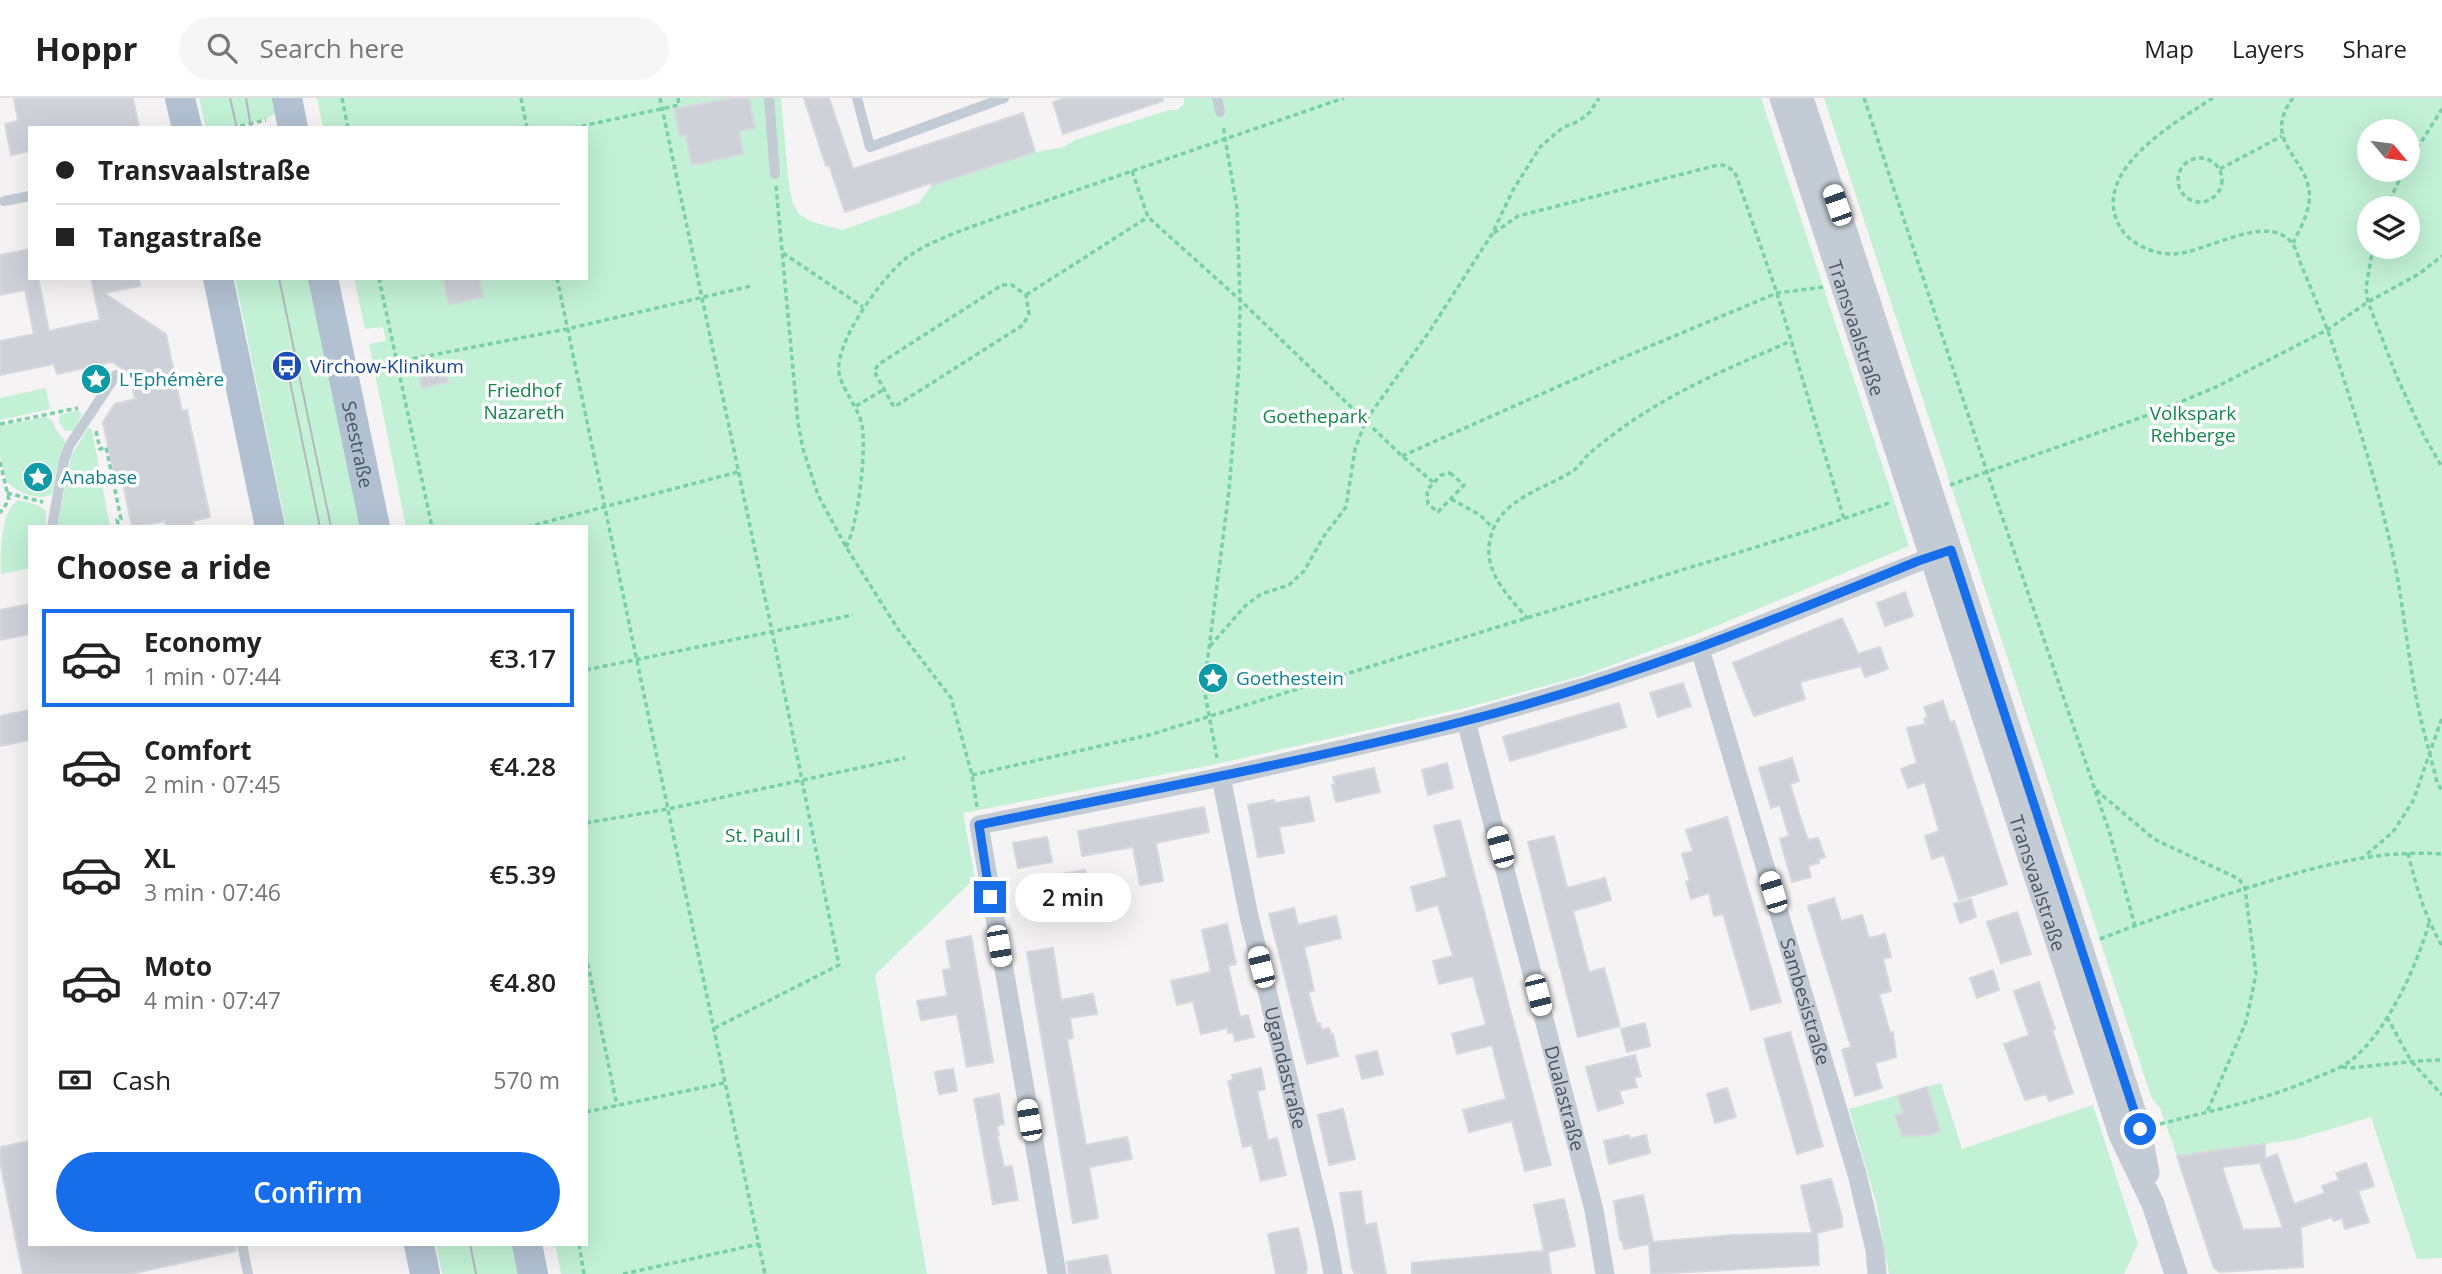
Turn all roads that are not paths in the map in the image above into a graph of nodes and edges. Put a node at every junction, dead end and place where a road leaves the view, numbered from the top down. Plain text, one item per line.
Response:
1 (180, 98) edge
2 (769, 98) edge
3 (857, 98) edge
4 (1004, 98) edge
5 (1217, 98) edge
6 (1781, 98) edge
7 (1802, 98) edge
8 (1220, 112) dead end
9 (187, 126) edge
10 (775, 174) road end
11 (28, 196) edge
12 (1, 202) edge
13 (218, 280) edge
14 (323, 280) edge
15 (116, 375) dead end
16 (52, 525) edge
17 (270, 525) edge
18 (375, 525) edge
19 (1941, 554) junction
20 (1700, 649) junction
21 (1466, 721) junction
22 (1220, 772) junction
23 (242, 1246) edge
24 (419, 1246) edge
25 (527, 1246) edge
26 (248, 1274) edge
27 (425, 1274) edge
28 (533, 1274) edge
29 (1057, 1274) edge
30 (1333, 1274) edge
31 (1605, 1274) edge
32 (1877, 1274) edge
33 (2176, 1274) edge

1 - 9 main road
2 - 10 lane
3 - 4 lane
5 - 8 lane
6 - 19 street, Transvaalstraße
7 - 19 street, Transvaalstraße
11 - 12 lane
13 - 17 main road
14 - 18 main road, Seestraße
15 - 16 lane
19 - 20 street
19 - 33 street, Transvaalstraße
20 - 21 street
20 - 32 street, Sambesistraße
21 - 22 street
21 - 31 street, Dualastraße
22 - 29 street
22 - 30 street, Ugandastraße
23 - 26 lane
24 - 27 main road
25 - 28 main road

